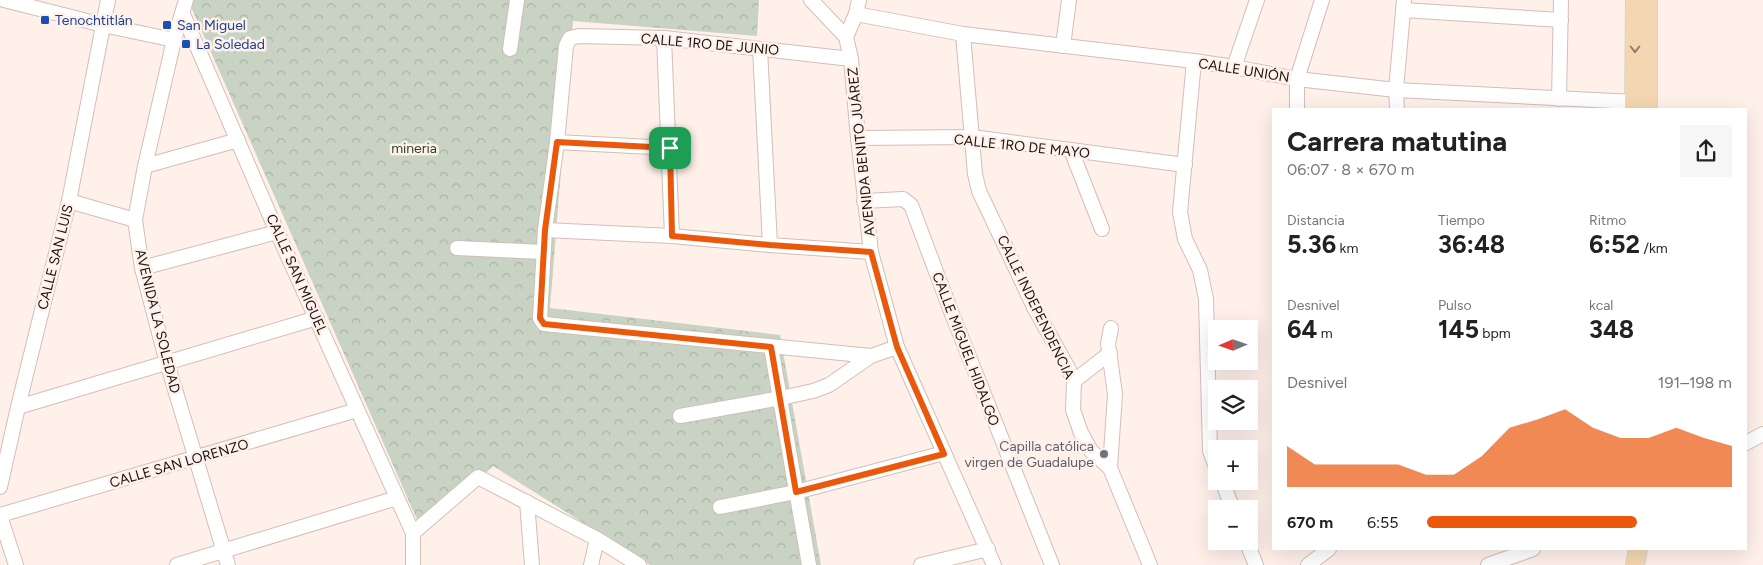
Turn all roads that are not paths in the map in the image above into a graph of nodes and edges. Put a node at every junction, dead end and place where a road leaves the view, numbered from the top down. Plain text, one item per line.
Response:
1 (3, 0) edge
2 (108, 0) edge
3 (186, 0) edge
4 (517, 0) edge
5 (811, 0) edge
6 (859, 0) edge
7 (1069, 0) edge
8 (1257, 0) edge
9 (1322, 0) edge
10 (1561, 0) edge
11 (1635, 0) edge
12 (1648, 0) edge
13 (32, 3) edge
14 (1403, 5) edge
15 (0, 12) edge
16 (182, 14) junction
17 (856, 14) junction
18 (1561, 20) junction
19 (103, 25) junction
20 (963, 34) junction
21 (846, 37) junction
22 (664, 38) junction
23 (174, 40) junction
24 (1064, 46) junction
25 (760, 48) junction
26 (510, 49) dead end
27 (851, 59) junction
28 (1194, 61) junction
29 (1234, 67) junction
30 (1297, 79) junction
31 (1396, 90) junction
32 (1559, 99) junction
33 (1639, 106) edge
34 (1297, 108) edge
35 (1397, 108) edge
36 (858, 138) junction
37 (972, 138) junction
38 (238, 140) junction
39 (557, 142) junction
40 (670, 148) junction
41 (1071, 150) junction
42 (1185, 164) junction
43 (145, 166) junction
44 (69, 200) junction
45 (864, 200) junction
46 (135, 220) junction
47 (1102, 229) dead end
48 (545, 230) junction
49 (277, 232) junction
50 (672, 236) junction
51 (770, 245) junction
52 (457, 248) dead end
53 (543, 252) junction
54 (871, 252) junction
55 (142, 268) junction
56 (317, 318) junction
57 (1111, 328) dead end
58 (771, 347) junction
59 (897, 347) junction
60 (1110, 353) junction
61 (871, 356) junction
62 (167, 363) junction
63 (1074, 382) junction
64 (781, 398) junction
65 (18, 407) junction
66 (358, 410) junction
67 (680, 416) dead end
68 (1763, 434) edge
69 (1210, 440) edge
70 (1747, 442) edge
71 (944, 454) junction
72 (196, 459) junction
73 (1110, 468) junction
74 (0, 487) edge
75 (796, 492) junction
76 (397, 498) junction
77 (527, 502) junction
78 (720, 507) dead end
79 (0, 515) edge
80 (413, 533) junction
81 (596, 539) junction
82 (988, 549) junction
83 (1250, 550) edge
84 (1328, 550) edge
85 (1530, 550) edge
86 (1630, 550) edge
87 (1638, 550) edge
88 (224, 551) junction
89 (16, 565) edge
90 (177, 565) edge
91 (228, 565) edge
92 (413, 565) edge
93 (532, 565) edge
94 (592, 565) edge
95 (639, 565) edge
96 (809, 565) edge
97 (920, 565) edge
98 (994, 565) edge
99 (1052, 565) edge
100 (1150, 565) edge
101 (1256, 565) edge
102 (1308, 565) edge
103 (1488, 565) edge
104 (1631, 565) edge
105 (1635, 565) edge

1 - 13 street
1 - 15 street
2 - 19 street, CALLE SAN LUIS
3 - 16 street, AVENIDA LA SOLEDAD
4 - 26 street
5 - 21 street
6 - 17 street
7 - 24 street
8 - 29 street
9 - 30 street
10 - 18 street
11 -> 33 main road
12 - 33 main road
13 - 19 street
14 - 18 street
14 - 31 street
16 - 23 street, AVENIDA LA SOLEDAD
16 - 38 street, CALLE SAN MIGUEL
17 - 20 street, CALLE UNIÓN
17 - 21 street
18 - 32 street
19 - 23 street
19 - 44 street, CALLE SAN LUIS
20 - 24 street, CALLE UNIÓN
20 - 37 street, CALLE INDEPENDENCIA
21 - 27 street, AVENIDA BENITO JUÁREZ
22 - 25 street, CALLE 1RO DE JUNIO
22 - 39 street, CALLE 1RO DE JUNIO
22 - 40 street
23 - 43 street, AVENIDA LA SOLEDAD
24 - 28 street, CALLE UNIÓN
25 - 27 street, CALLE 1RO DE JUNIO
25 - 51 street
27 - 36 street, AVENIDA BENITO JUÁREZ
28 - 29 street, CALLE UNIÓN
28 - 42 street
29 - 30 street, CALLE UNIÓN
30 - 31 street, CALLE UNIÓN
30 - 34 street
31 - 32 street, CALLE UNIÓN
31 - 35 street
32 - 33 street, CALLE UNIÓN
36 - 37 street, CALLE 1RO DE MAYO
36 - 45 street, AVENIDA BENITO JUÁREZ
37 - 41 street, CALLE 1RO DE MAYO
37 - 63 street, CALLE INDEPENDENCIA
38 - 43 street
38 - 49 street, CALLE SAN MIGUEL
39 - 40 street
39 - 48 street
40 - 50 street
41 - 42 street, CALLE 1RO DE MAYO
41 - 47 street
42 - 69 street
43 - 46 street, AVENIDA LA SOLEDAD
44 - 46 street
44 - 65 street, CALLE SAN LUIS
45 - 54 street, AVENIDA BENITO JUÁREZ
45 - 99 street, CALLE MIGUEL HIDALGO
46 - 55 street, AVENIDA LA SOLEDAD
48 - 50 street
48 - 53 street
49 - 55 street
49 - 56 street, CALLE SAN MIGUEL
50 - 51 street
51 - 54 street
52 - 53 street
53 - 58 street
54 - 59 street, AVENIDA BENITO JUÁREZ
55 - 62 street, AVENIDA LA SOLEDAD
56 - 62 street
56 - 66 street, CALLE SAN MIGUEL
57 - 60 street
58 - 61 street
58 - 64 street
59 - 61 street
59 - 71 street, AVENIDA BENITO JUÁREZ
60 - 63 street
60 - 73 street
61 - 64 street
62 - 65 street
62 - 72 street, AVENIDA LA SOLEDAD
63 - 73 street, CALLE INDEPENDENCIA
64 - 67 street
64 - 75 street
65 - 74 street, CALLE SAN LUIS
66 - 72 street, CALLE SAN LORENZO
66 - 76 street, CALLE SAN MIGUEL
68 - 70 street
71 - 75 street
71 - 82 street, AVENIDA BENITO JUÁREZ
72 - 79 street, CALLE SAN LORENZO
72 - 88 street, AVENIDA LA SOLEDAD
73 - 100 street, CALLE INDEPENDENCIA
75 - 78 street
75 - 96 street
76 - 80 street, CALLE SAN MIGUEL
76 - 88 street
77 - 80 street
77 - 81 street
77 - 93 street
79 - 89 street
80 - 92 street
81 - 94 street
81 - 95 street
82 - 97 street
82 - 98 street, AVENIDA BENITO JUÁREZ
83 - 101 street
84 - 102 street
85 - 103 street
86 - 104 main road
87 - 105 main road
88 - 90 street
88 - 91 street, AVENIDA LA SOLEDAD

